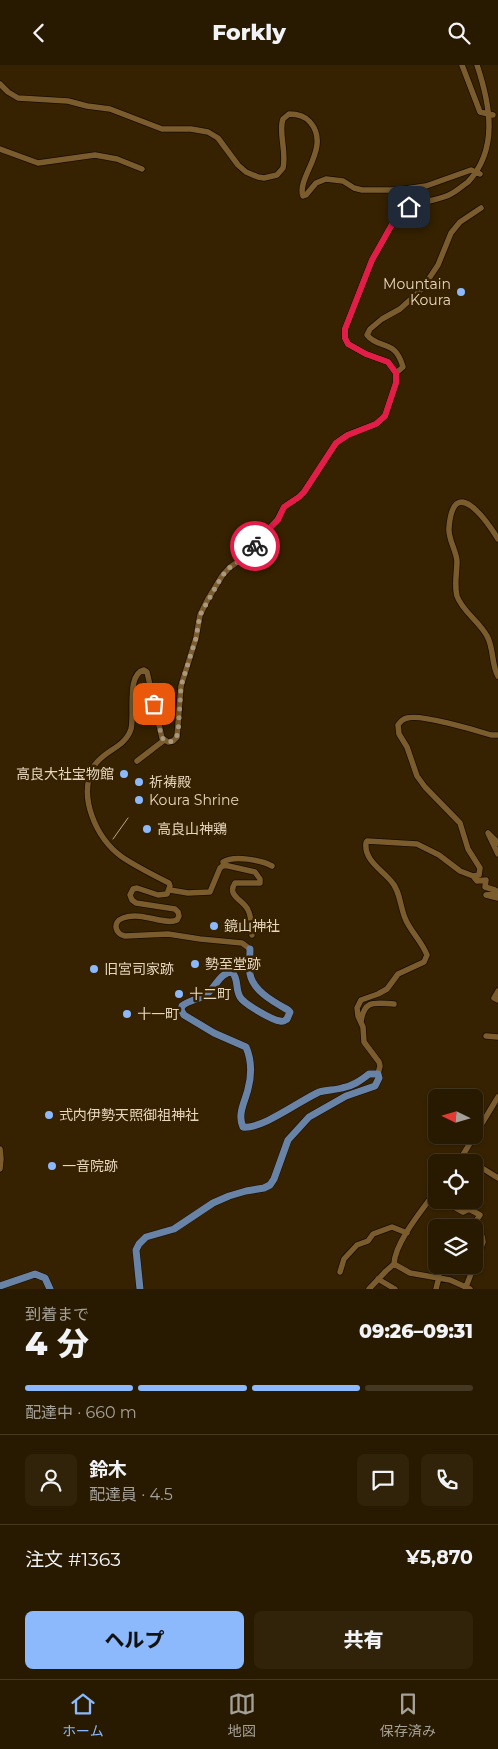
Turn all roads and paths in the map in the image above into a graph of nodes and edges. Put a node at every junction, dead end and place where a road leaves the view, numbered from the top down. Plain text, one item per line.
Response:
1 (462, 65) edge
2 (477, 65) edge
3 (0, 84) edge
4 (493, 115) junction
5 (496, 136) dead end
6 (0, 149) edge
7 (493, 151) dead end
8 (142, 169) dead end
9 (480, 174) junction
10 (481, 208) dead end
11 (396, 373) junction
12 (498, 539) edge
13 (498, 676) edge
14 (498, 735) edge
15 (164, 741) junction
16 (137, 761) dead end
17 (498, 843) edge
18 (498, 854) edge
19 (224, 865) junction
20 (272, 866) dead end
21 (480, 873) junction
22 (473, 876) junction
23 (486, 880) junction
24 (170, 890) junction
25 (498, 893) edge
26 (498, 897) edge
27 (252, 935) dead end
28 (250, 949) joint
29 (498, 991) edge
30 (498, 1000) edge
31 (394, 1004) dead end
32 (361, 1022) junction
33 (486, 1036) dead end
34 (498, 1037) edge
35 (378, 1074) junction
36 (498, 1097) edge
37 (0, 1149) edge
38 (464, 1154) edge
39 (0, 1169) edge
40 (483, 1169) edge
41 (498, 1178) edge
42 (428, 1204) edge
43 (458, 1209) edge
44 (469, 1209) edge
45 (469, 1209) edge
46 (478, 1219) edge
47 (407, 1233) junction
48 (394, 1264) junction
49 (340, 1272) dead end
50 (473, 1274) edge
51 (439, 1277) junction
52 (378, 1279) junction
53 (0, 1286) edge
54 (468, 1288) edge
55 (50, 1289) edge
56 (140, 1289) edge
57 (369, 1289) edge
58 (395, 1289) edge
59 (436, 1289) edge

1 - 4 street
2 - 4 street
3 - 9 street
4 - 5 street
6 - 8 street
7 - 9 street
9 - 11 street
10 - 11 street
11 - 15 street
12 - 13 street
14 - 21 street
15 - 16 street
15 - 24 street
17 - 18 street
19 - 20 street
19 - 24 street
19 - 27 street
21 - 22 street
21 - 23 street
22 - 23 street
22 - 32 street
23 - 25 street
24 - 28 street
25 - 26 street
28 - 35 main road
29 - 30 street
31 - 32 street
32 - 35 street
33 - 34 street
35 - 56 main road
36 - 38 street
37 - 39 street
40 - 41 street
42 - 47 street
43 - 44 street
45 - 46 street
47 - 48 street
47 - 49 street
48 - 51 street
48 - 52 street
50 - 54 street
51 - 54 street
51 - 59 street
52 - 57 street
52 - 58 street
53 - 55 main road

